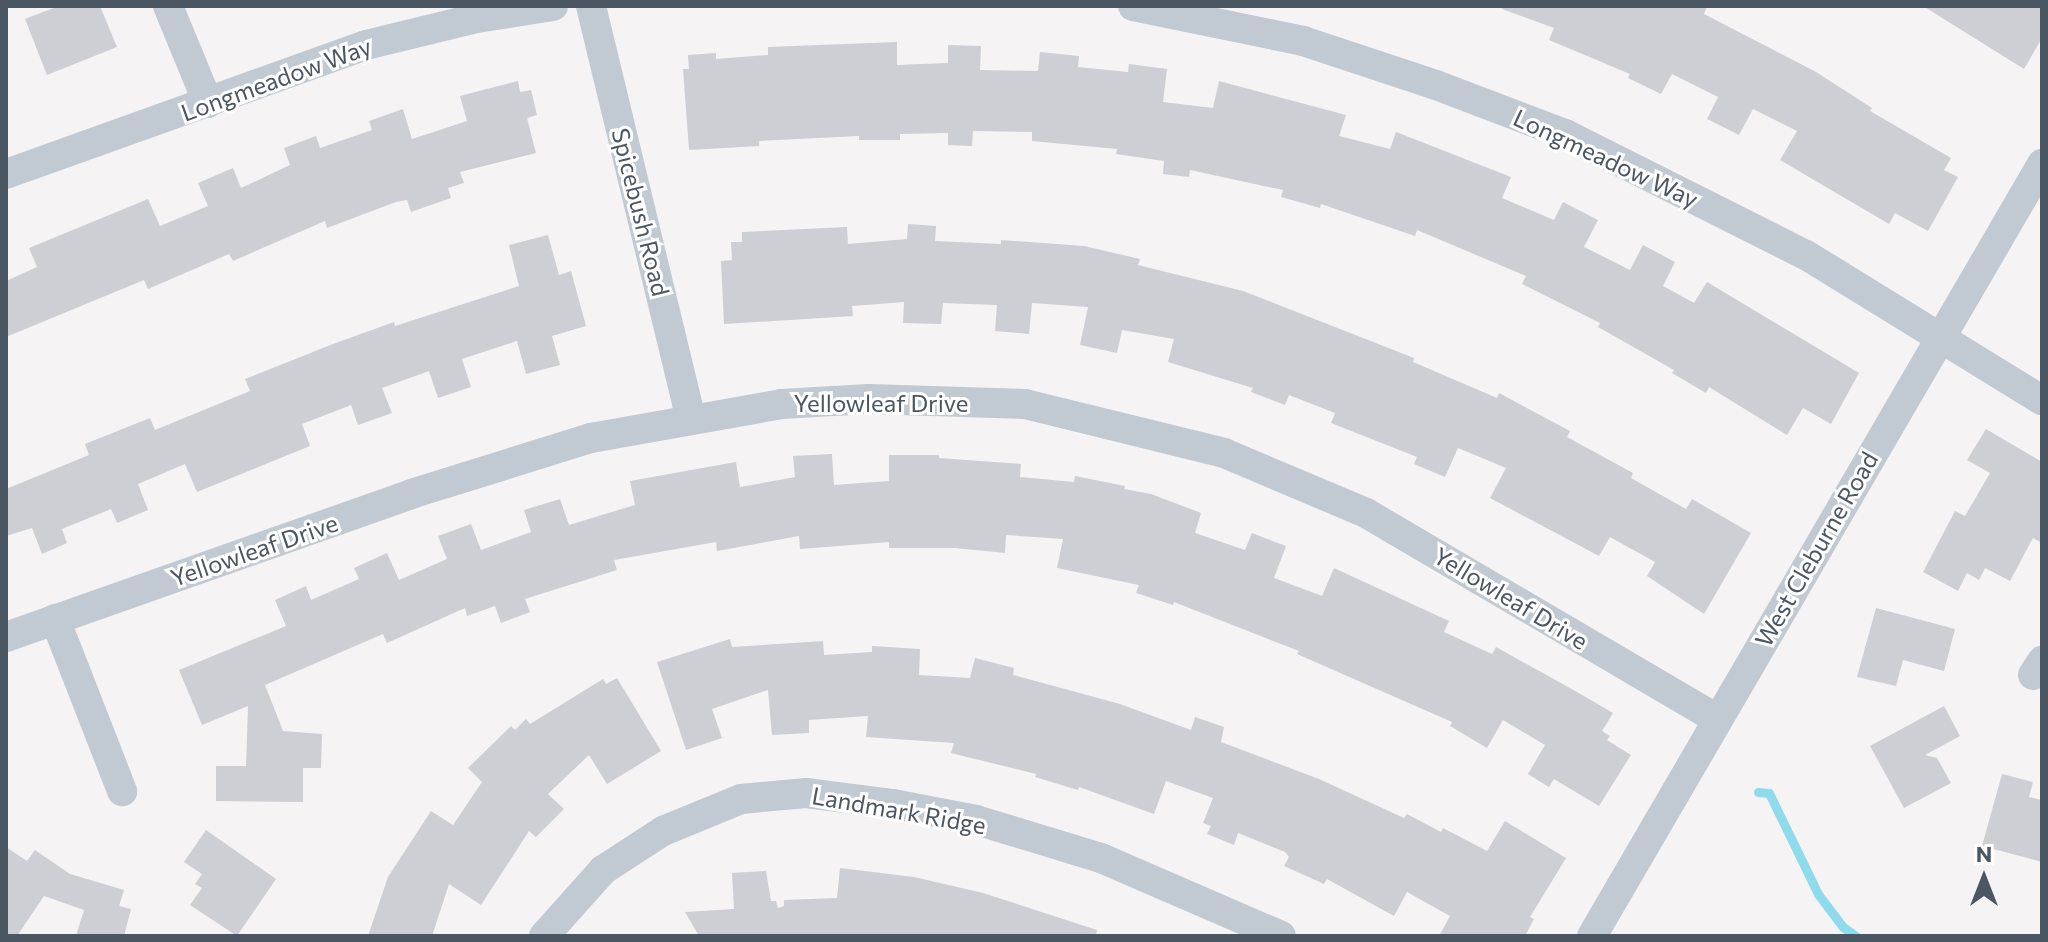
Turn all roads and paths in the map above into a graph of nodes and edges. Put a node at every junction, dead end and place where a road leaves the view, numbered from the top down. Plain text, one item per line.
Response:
1 (168, 6) edge
2 (553, 6) edge
3 (591, 6) edge
4 (1133, 6) edge
5 (208, 103) junction
6 (2042, 164) edge
7 (6, 174) edge
8 (1939, 338) junction
9 (2042, 400) edge
10 (691, 418) junction
11 (55, 619) junction
12 (6, 637) edge
13 (1717, 719) junction
14 (122, 791) dead end
15 (544, 936) edge
16 (1281, 936) edge
17 (1592, 936) edge

1 - 5 street
2 - 5 street, Longmeadow Way
3 - 10 street, Spicebush Road
4 - 8 street, Longmeadow Way
5 - 7 street, Longmeadow Way
6 - 8 street, West Cleburne Road
8 - 9 street, Longmeadow Way
8 - 13 street, West Cleburne Road
10 - 11 street, Yellowleaf Drive
10 - 13 street, Yellowleaf Drive
11 - 12 street, Yellowleaf Drive
11 - 14 street
13 - 17 street, West Cleburne Road
15 - 16 street, Landmark Ridge

